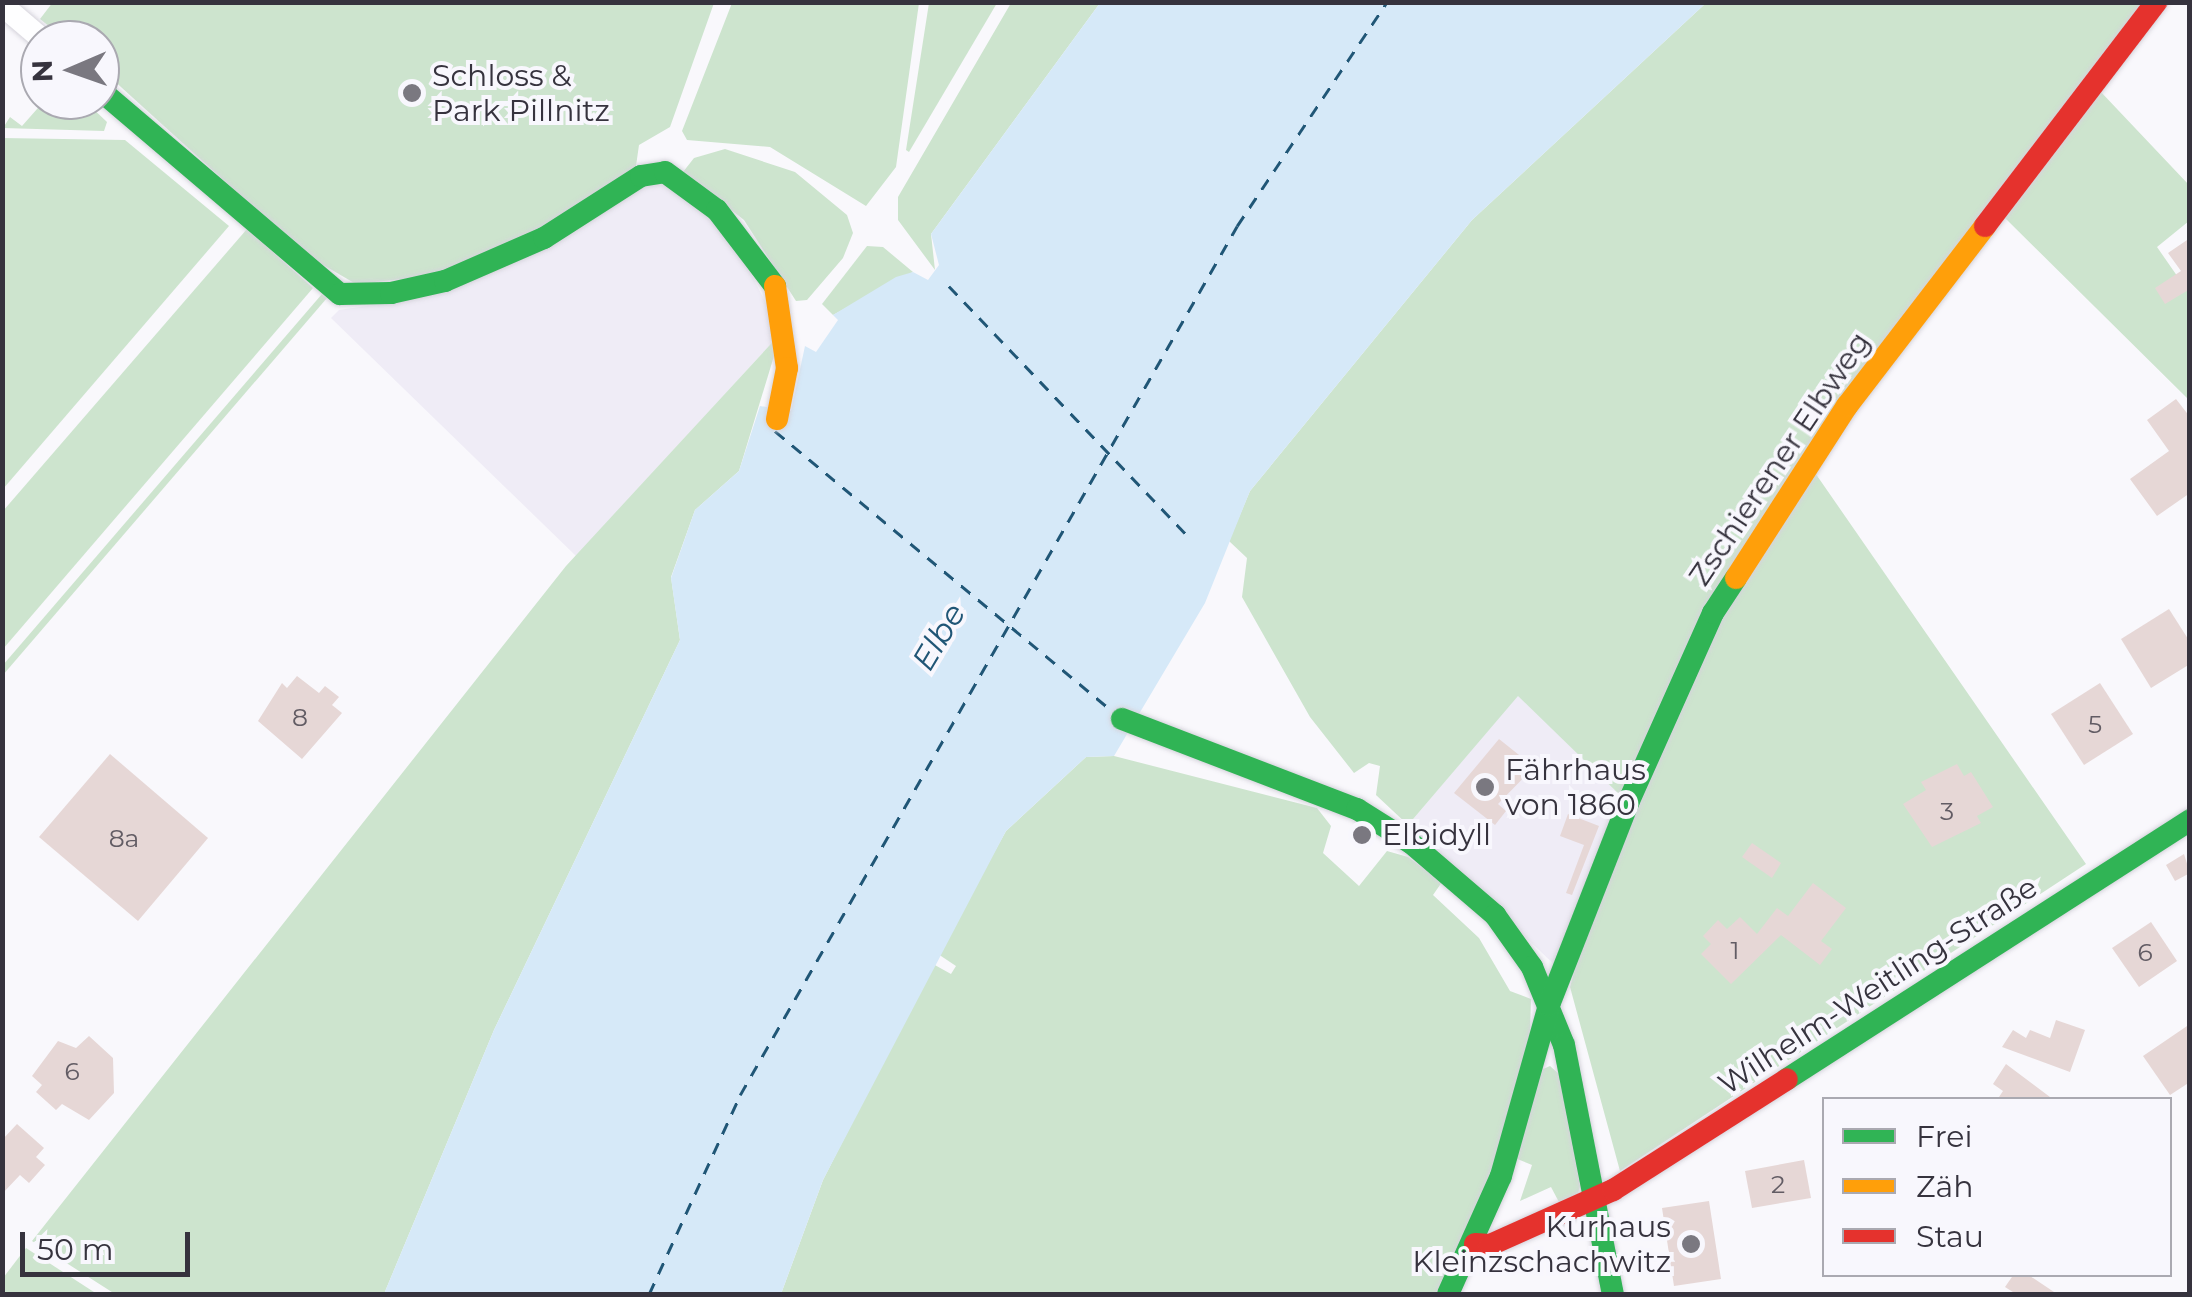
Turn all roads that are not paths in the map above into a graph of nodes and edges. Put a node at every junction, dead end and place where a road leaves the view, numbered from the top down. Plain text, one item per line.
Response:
1 (2156, 2) edge
2 (120, 107) edge
3 (777, 419) dead end
4 (1122, 719) dead end
5 (2190, 820) edge
6 (1549, 1005) junction
7 (1596, 1197) junction
8 (1476, 1244) junction
9 (1448, 1294) edge
10 (1613, 1294) edge

1 - 6 street, Zschierener Elbweg
2 - 3 street
4 - 6 street
5 - 7 street, Wilhelm-Weitling-Straße
6 - 7 street
6 - 8 street, Zschierener Elbweg
7 - 8 street, Wilhelm-Weitling-Straße
7 - 10 street
8 - 9 street, Zschierener Elbweg

